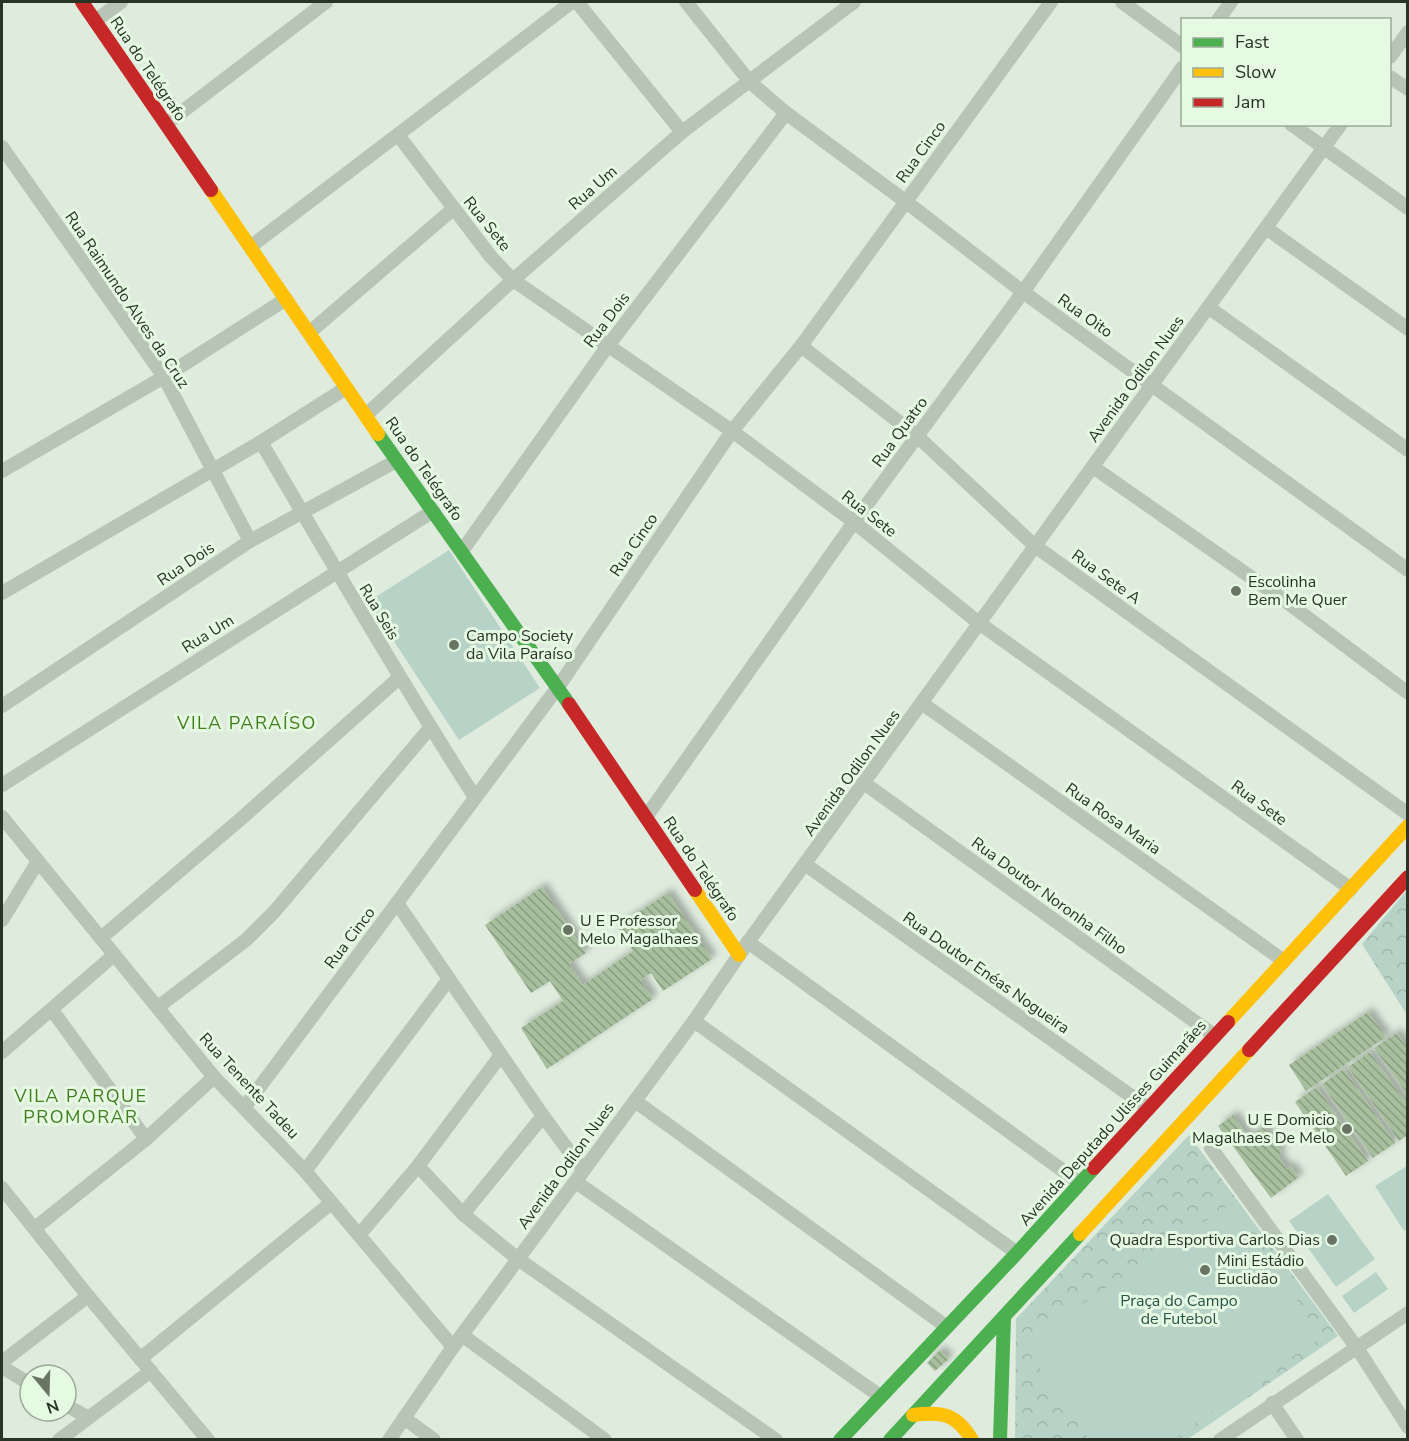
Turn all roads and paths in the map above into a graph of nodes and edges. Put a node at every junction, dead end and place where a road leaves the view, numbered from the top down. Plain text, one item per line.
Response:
1 (82, 2) edge
2 (121, 2) edge
3 (326, 2) edge
4 (574, 2) edge
5 (686, 2) edge
6 (854, 2) edge
7 (1051, 2) edge
8 (1122, 2) edge
9 (1231, 2) edge
10 (1219, 18) edge
11 (95, 21) junction
12 (1407, 32) edge
13 (1181, 45) edge
14 (1391, 54) edge
15 (1181, 69) edge
16 (1391, 77) edge
17 (750, 82) junction
18 (1407, 89) edge
19 (786, 113) junction
20 (166, 124) junction
21 (1294, 126) edge
22 (1340, 126) edge
23 (682, 132) junction
24 (398, 135) junction
25 (2, 147) edge
26 (1324, 148) junction
27 (905, 201) junction
28 (453, 208) junction
29 (1407, 208) edge
30 (1266, 228) junction
31 (250, 247) junction
32 (513, 280) junction
33 (1023, 292) junction
34 (286, 299) junction
35 (1208, 307) junction
36 (1407, 329) edge
37 (310, 332) junction
38 (801, 346) junction
39 (607, 347) junction
40 (164, 377) junction
41 (1153, 385) junction
42 (346, 388) junction
43 (366, 415) junction
44 (732, 431) junction
45 (917, 436) junction
46 (261, 442) junction
47 (1407, 450) edge
48 (396, 461) junction
49 (1093, 468) junction
50 (212, 469) junction
51 (2, 471) edge
52 (433, 511) junction
53 (302, 512) junction
54 (854, 522) junction
55 (250, 541) junction
56 (1035, 546) junction
57 (462, 552) junction
58 (1407, 570) edge
59 (336, 573) junction
60 (2, 593) edge
61 (979, 623) junction
62 (400, 677) junction
63 (558, 687) junction
64 (1407, 693) edge
65 (923, 704) junction
66 (2, 706) edge
67 (430, 728) junction
68 (864, 783) junction
69 (2, 785) edge
70 (474, 796) junction
71 (1407, 814) edge
72 (2, 817) edge
73 (646, 817) junction
74 (1407, 826) edge
75 (37, 863) junction
76 (806, 865) junction
77 (1407, 876) edge
78 (1351, 890) junction
79 (397, 903) junction
80 (2, 920) edge
81 (101, 938) junction
82 (748, 942) junction
83 (114, 955) junction
84 (740, 955) junction
85 (1284, 961) junction
86 (449, 979) junction
87 (158, 1007) junction
88 (52, 1010) junction
89 (694, 1021) junction
90 (1215, 1036) junction
91 (2, 1052) edge
92 (501, 1055) junction
93 (214, 1077) junction
94 (1193, 1084) junction
95 (635, 1101) junction
96 (244, 1107) junction
97 (1148, 1108) junction
98 (543, 1116) junction
99 (146, 1139) junction
100 (1211, 1148) dead end
101 (418, 1166) junction
102 (305, 1171) junction
103 (580, 1176) junction
104 (1080, 1183) junction
105 (2, 1188) edge
106 (331, 1203) junction
107 (463, 1214) junction
108 (35, 1228) junction
109 (359, 1235) junction
110 (1017, 1253) junction
111 (518, 1259) junction
112 (88, 1296) junction
113 (1407, 1313) edge
114 (1005, 1317) junction
115 (947, 1327) junction
116 (462, 1335) junction
117 (453, 1347) junction
118 (1357, 1348) junction
119 (140, 1359) junction
120 (2, 1362) edge
121 (2, 1367) edge
122 (151, 1371) junction
123 (18, 1377) edge
124 (880, 1396) junction
125 (1272, 1403) junction
126 (78, 1412) edge
127 (913, 1415) junction
128 (87, 1417) junction
129 (404, 1418) junction
130 (1407, 1426) edge
131 (59, 1440) edge
132 (208, 1440) edge
133 (388, 1440) edge
134 (434, 1440) edge
135 (605, 1440) edge
136 (776, 1440) edge
137 (840, 1440) edge
138 (890, 1440) edge
139 (972, 1440) edge
140 (1000, 1440) edge
141 (1220, 1440) edge
142 (1297, 1440) edge

1 - 11 street, Rua do Telégrafo
2 - 11 street
3 - 20 street
4 - 23 street
4 - 24 street
5 - 17 street
6 - 17 street, Rua Um
7 - 27 street, Rua Cinco
8 - 13 street
9 - 10 street
11 - 20 street, Rua do Telégrafo
12 - 14 street
15 - 33 street, Rua Quatro
16 - 18 street
17 - 19 street, Rua Oito
17 - 23 street, Rua Um
19 - 27 street, Rua Oito
19 - 39 street, Rua Dois
20 - 31 street, Rua do Telégrafo
21 - 26 street
22 - 26 street, Avenida Odilon Nues
23 - 32 street, Rua Um
24 - 28 street, Rua Sete
24 - 31 street
25 - 40 street, Rua Raimundo Alves da Cruz
26 - 29 street
26 - 30 street, Avenida Odilon Nues
27 - 33 street, Rua Oito
27 - 38 street, Rua Cinco
28 - 32 street, Rua Sete
28 - 37 street
30 - 35 street, Avenida Odilon Nues
30 - 36 street
31 - 34 street, Rua do Telégrafo
32 - 39 street, Rua Sete
32 - 43 street, Rua Um
33 - 41 street, Rua Oito
33 - 45 street, Rua Quatro
34 - 37 street, Rua do Telégrafo
34 - 40 street
35 - 41 street, Avenida Odilon Nues
35 - 47 street
37 - 42 street, Rua do Telégrafo
38 - 44 street, Rua Cinco
38 - 45 street, Rua Sete A
39 - 44 street, Rua Sete
39 - 57 street, Rua Dois
40 - 50 street, Rua Raimundo Alves da Cruz
40 - 51 street
41 - 49 street, Avenida Odilon Nues
41 - 58 street, Rua Oito
42 - 43 street, Rua do Telégrafo
42 - 46 street
43 - 48 street, Rua do Telégrafo
44 - 54 street, Rua Sete
44 - 63 street, Rua Cinco
45 - 54 street, Rua Quatro
45 - 56 street, Rua Sete A
46 - 50 street
46 - 53 street, Rua Seis
48 - 52 street, Rua do Telégrafo
48 - 53 street, Rua Dois
49 - 56 street, Avenida Odilon Nues
49 - 64 street
50 - 55 street, Rua Raimundo Alves da Cruz
50 - 60 street
52 - 57 street, Rua do Telégrafo
52 - 59 street, Rua Um
53 - 55 street, Rua Dois
53 - 59 street, Rua Seis
54 - 61 street, Rua Sete
54 - 73 street, Rua Quatro
55 - 66 street, Rua Dois
56 - 61 street, Avenida Odilon Nues
56 - 71 street, Rua Sete A
57 - 63 street, Rua do Telégrafo
59 - 62 street, Rua Seis
59 - 69 street, Rua Um
61 - 65 street, Avenida Odilon Nues
61 - 78 street, Rua Sete
62 - 67 street, Rua Seis
62 - 81 street
63 - 70 street, Rua Cinco
63 - 73 street, Rua do Telégrafo
65 - 68 street, Avenida Odilon Nues
65 - 85 street, Rua Rosa Maria
67 - 70 street, Rua Seis
67 - 87 street
68 - 76 street, Avenida Odilon Nues
68 - 90 street, Rua Doutor Noronha Filho
70 - 79 street, Rua Cinco
72 - 75 street, Rua Tenente Tadeu
73 - 84 street, Rua do Telégrafo
74 - 78 street, Avenida Deputado Ulisses Guimarães
75 - 80 street
75 - 81 street, Rua Tenente Tadeu
76 - 82 street, Avenida Odilon Nues
76 - 97 street, Rua Doutor Enéas Nogueira
77 - 94 street, Avenida Deputado Ulisses Guimarães
78 - 85 street, Avenida Deputado Ulisses Guimarães
79 - 86 street
79 - 96 street, Rua Cinco
81 - 83 street, Rua Tenente Tadeu
82 - 84 street, Avenida Odilon Nues
82 - 104 street
83 - 87 street, Rua Tenente Tadeu
83 - 88 street
84 - 89 street, Avenida Odilon Nues
85 - 90 street, Avenida Deputado Ulisses Guimarães
86 - 92 street
86 - 102 street
87 - 93 street, Rua Tenente Tadeu
88 - 91 street
88 - 99 street
89 - 95 street, Avenida Odilon Nues
89 - 110 street
90 - 94 street, Avenida Deputado Ulisses Guimarães
92 - 98 street
92 - 101 street
93 - 96 street, Rua Tenente Tadeu
93 - 99 street
94 - 97 street, Avenida Deputado Ulisses Guimarães
94 - 114 street, Avenida Deputado Ulisses Guimarães
95 - 103 street, Avenida Odilon Nues
95 - 115 street
96 - 102 street, Rua Tenente Tadeu
97 - 104 street, Avenida Deputado Ulisses Guimarães
98 - 103 street
98 - 107 street
99 - 108 street
100 - 118 street
101 - 107 street
101 - 109 street
102 - 106 street, Rua Tenente Tadeu
103 - 111 street, Avenida Odilon Nues
103 - 124 street
104 - 110 street, Avenida Deputado Ulisses Guimarães
105 - 108 street
106 - 109 street, Rua Tenente Tadeu
106 - 119 street
107 - 111 street
108 - 112 street
109 - 117 street, Rua Tenente Tadeu
110 - 115 street, Avenida Deputado Ulisses Guimarães
111 - 116 street, Avenida Odilon Nues
111 - 136 street
112 - 119 street
112 - 120 street
113 - 118 street
114 - 127 street, Avenida Deputado Ulisses Guimarães
114 - 140 street
115 - 124 street, Avenida Deputado Ulisses Guimarães
116 - 117 street, Avenida Odilon Nues
116 - 135 street
117 - 129 street, Avenida Odilon Nues
118 - 125 street
118 - 130 street
119 - 122 street
121 - 123 street
122 - 128 street
122 - 132 street
124 - 137 street, Avenida Deputado Ulisses Guimarães
125 - 141 street
125 - 142 street
126 - 128 street
127 - 138 street, Avenida Deputado Ulisses Guimarães
127 - 139 street
128 - 131 street
129 - 133 street, Avenida Odilon Nues
129 - 134 street

